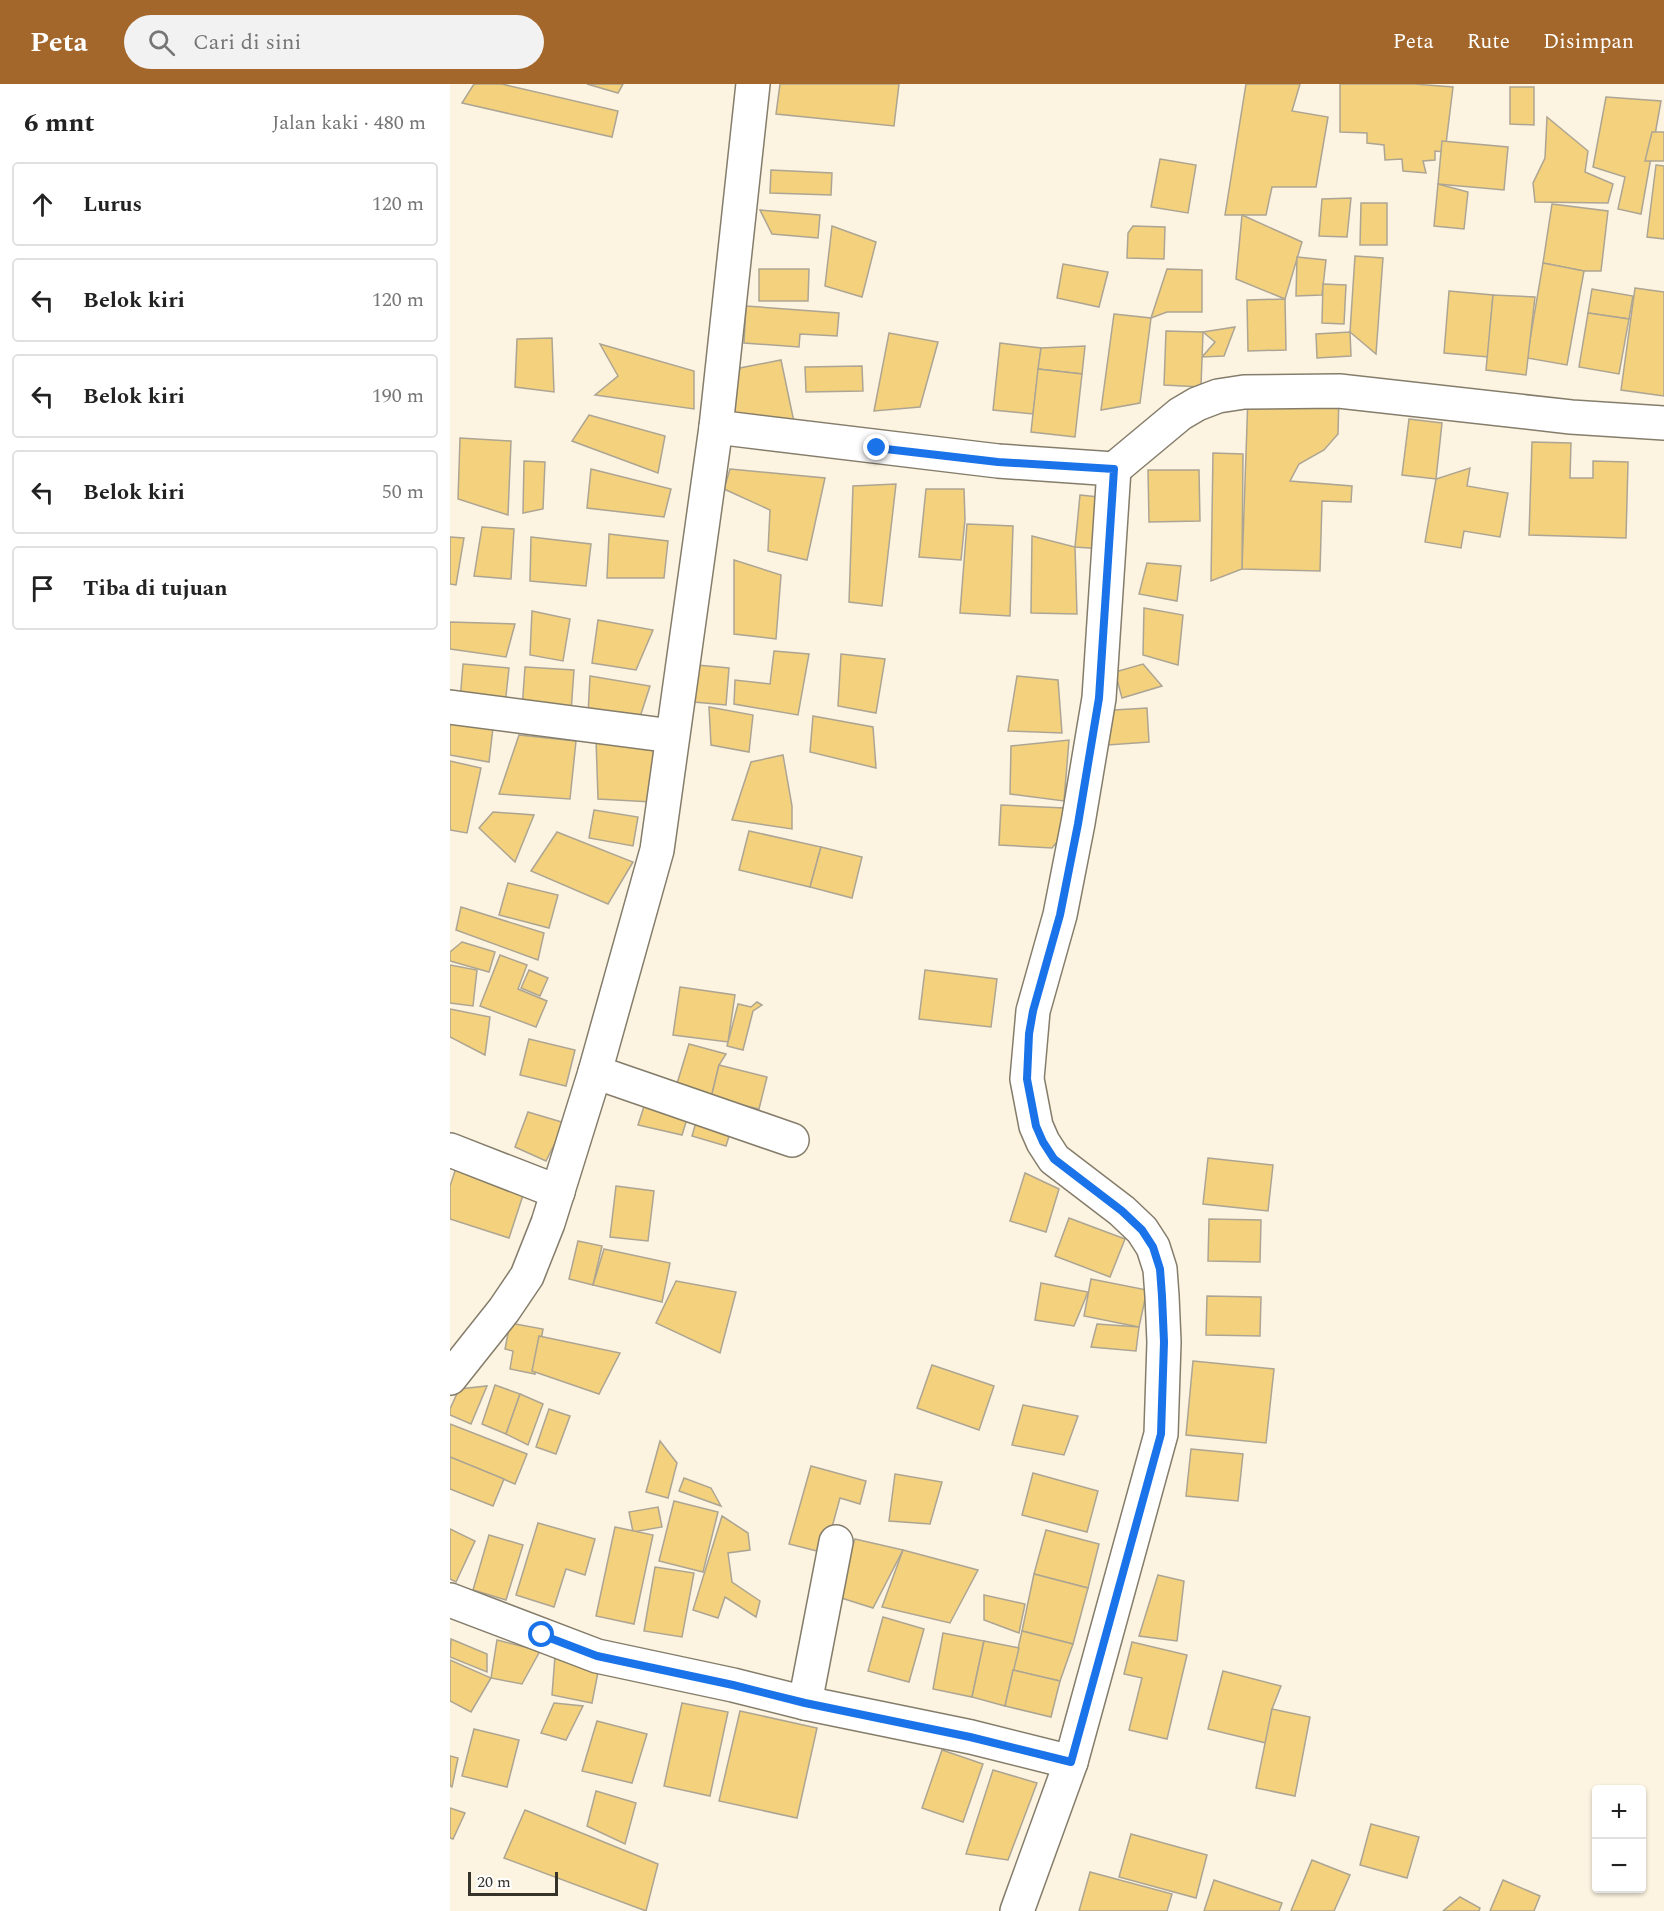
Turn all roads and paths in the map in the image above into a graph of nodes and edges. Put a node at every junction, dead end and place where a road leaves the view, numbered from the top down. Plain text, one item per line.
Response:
1 (753, 84) edge
2 (1664, 423) edge
3 (716, 427) junction
4 (1114, 469) junction
5 (450, 707) edge
6 (672, 736) junction
7 (595, 1072) junction
8 (792, 1140) dead end
9 (450, 1150) edge
10 (558, 1192) junction
11 (450, 1378) edge
12 (836, 1542) dead end
13 (450, 1600) edge
14 (805, 1703) junction
15 (1071, 1762) junction
16 (1017, 1911) edge

1 - 3 street
2 - 4 street
3 - 4 street
3 - 6 street
4 - 15 street
5 - 6 street
6 - 7 street
7 - 8 street
7 - 10 street
9 - 10 street
10 - 11 street
12 - 14 street
13 - 14 street
14 - 15 street
15 - 16 street

